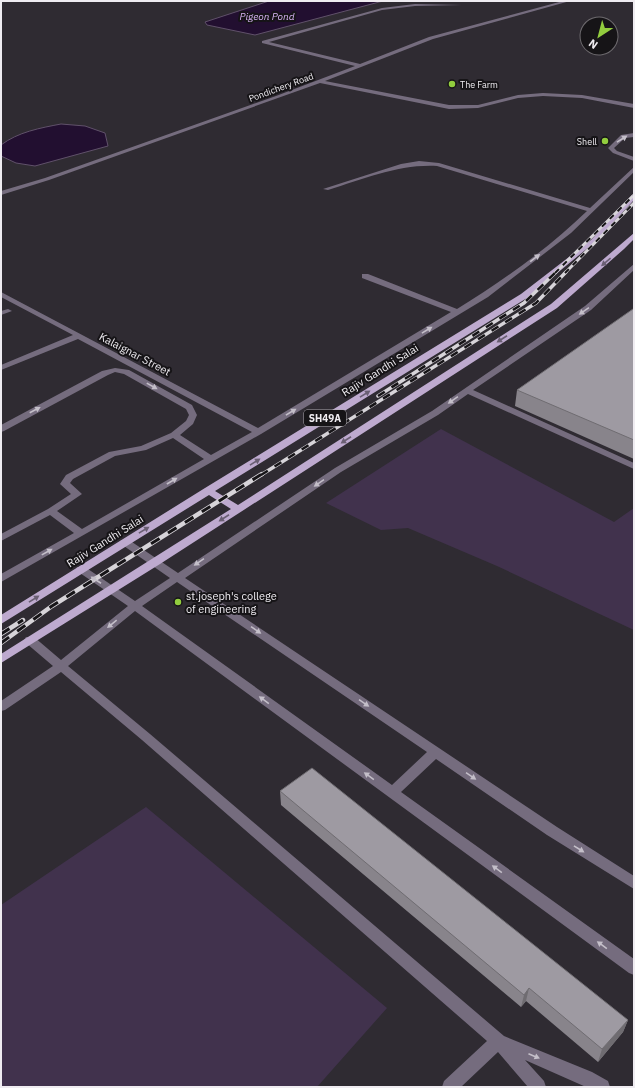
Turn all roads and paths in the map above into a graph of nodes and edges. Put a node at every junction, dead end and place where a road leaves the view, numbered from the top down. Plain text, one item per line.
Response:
1 (568, 1) edge
2 (460, 5) dead end
3 (359, 65) junction
4 (320, 81) junction
5 (634, 106) edge
6 (634, 135) edge
7 (634, 159) edge
8 (634, 170) edge
9 (326, 189) dead end
10 (1, 193) edge
11 (634, 196) edge
12 (592, 210) junction
13 (634, 235) edge
14 (634, 266) edge
15 (365, 276) dead end
16 (1, 294) edge
17 (458, 312) junction
18 (78, 336) junction
19 (1, 368) edge
20 (467, 390) junction
21 (1, 429) edge
22 (258, 432) junction
23 (174, 435) junction
24 (210, 459) junction
25 (634, 466) edge
26 (208, 490) junction
27 (237, 509) junction
28 (51, 511) junction
29 (81, 533) junction
30 (1, 538) edge
31 (124, 542) junction
32 (156, 562) junction
33 (81, 570) junction
34 (178, 576) junction
35 (1, 579) edge
36 (111, 590) junction
37 (135, 606) junction
38 (1, 620) edge
39 (30, 640) junction
40 (1, 659) edge
41 (61, 665) junction
42 (1, 707) edge
43 (435, 752) junction
44 (392, 793) junction
45 (634, 883) edge
46 (634, 968) edge
47 (498, 1041) junction
48 (450, 1087) edge
49 (538, 1087) edge
50 (602, 1087) edge

1 - 3 street, Pondichery Road
2 - 3 street
3 - 4 street, Pondichery Road
4 - 5 street
4 - 10 street, Pondichery Road
7 -> 6 street
8 - 12 street
9 - 12 street
26 -> 11 main road, Rajiv Gandhi Salai / SH49A
17 -> 12 street
13 -> 27 main road, SH49A
14 -> 20 street
15 - 17 street
16 - 18 street, Kalaignar Street
22 -> 17 street
18 - 19 street
18 - 22 street, Kalaignar Street
20 - 25 street
20 -> 34 street
21 -> 23 street
22 - 24 street
23 - 24 street
23 - 28 street
29 -> 24 street
26 - 27 main road
31 -> 26 main road, Rajiv Gandhi Salai / SH49A
27 -> 32 main road, SH49A
28 - 29 street
28 - 30 street
35 -> 29 street
31 - 32 street
31 - 33 main road, Rajiv Gandhi Salai / SH49A
32 - 34 street
32 - 36 main road, SH49A
36 -> 33 street
38 -> 33 main road, Rajiv Gandhi Salai / SH49A
34 - 37 street
34 -> 43 street
36 - 37 street
36 - 39 main road, SH49A
37 -> 41 street
44 -> 37 street
39 - 40 main road, SH49A
39 - 41 street
41 - 42 street
41 - 47 street
43 - 44 street
43 -> 45 street
46 -> 44 street
47 - 48 street
47 - 49 street
47 -> 50 street

